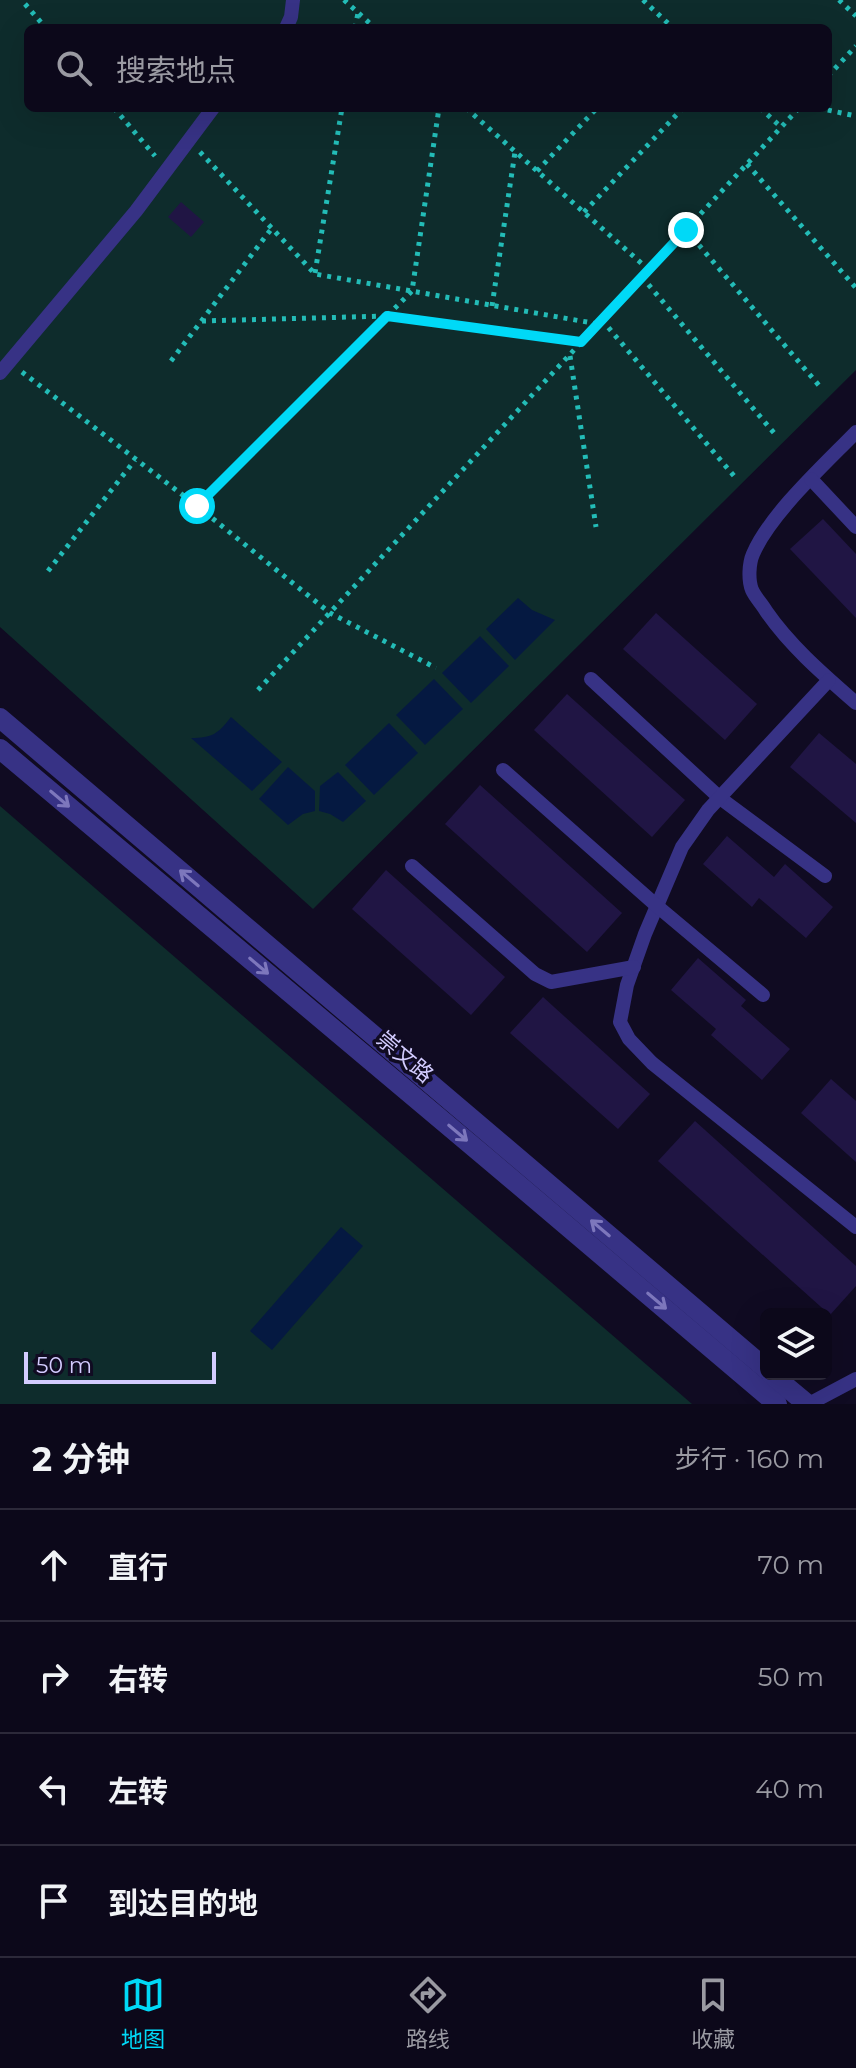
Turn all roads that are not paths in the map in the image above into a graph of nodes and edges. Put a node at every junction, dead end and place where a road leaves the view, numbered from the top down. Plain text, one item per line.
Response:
1 (293, 0) edge
2 (288, 24) edge
3 (210, 112) edge
4 (4, 367) edge
5 (856, 432) edge
6 (811, 479) junction
7 (856, 527) edge
8 (591, 679) dead end
9 (829, 680) junction
10 (856, 703) edge
11 (0, 718) edge
12 (1, 751) edge
13 (503, 770) dead end
14 (720, 798) junction
15 (412, 866) dead end
16 (825, 876) dead end
17 (657, 906) junction
18 (634, 967) junction
19 (763, 995) dead end
20 (856, 1227) edge
21 (760, 1364) edge
22 (856, 1379) edge
23 (778, 1380) edge
24 (777, 1404) edge
25 (808, 1404) edge

1 - 2 lane
3 - 4 lane
5 - 6 lane
6 - 7 lane
6 - 9 lane
8 - 14 lane
9 - 10 lane
9 - 14 lane
21 -> 11 street, 崇文路
12 -> 24 street, 崇文路
13 - 17 lane
14 - 16 lane
14 - 17 lane
15 - 18 lane
17 - 18 lane
17 - 19 lane
18 - 20 lane
22 - 25 lane
23 - 25 street

